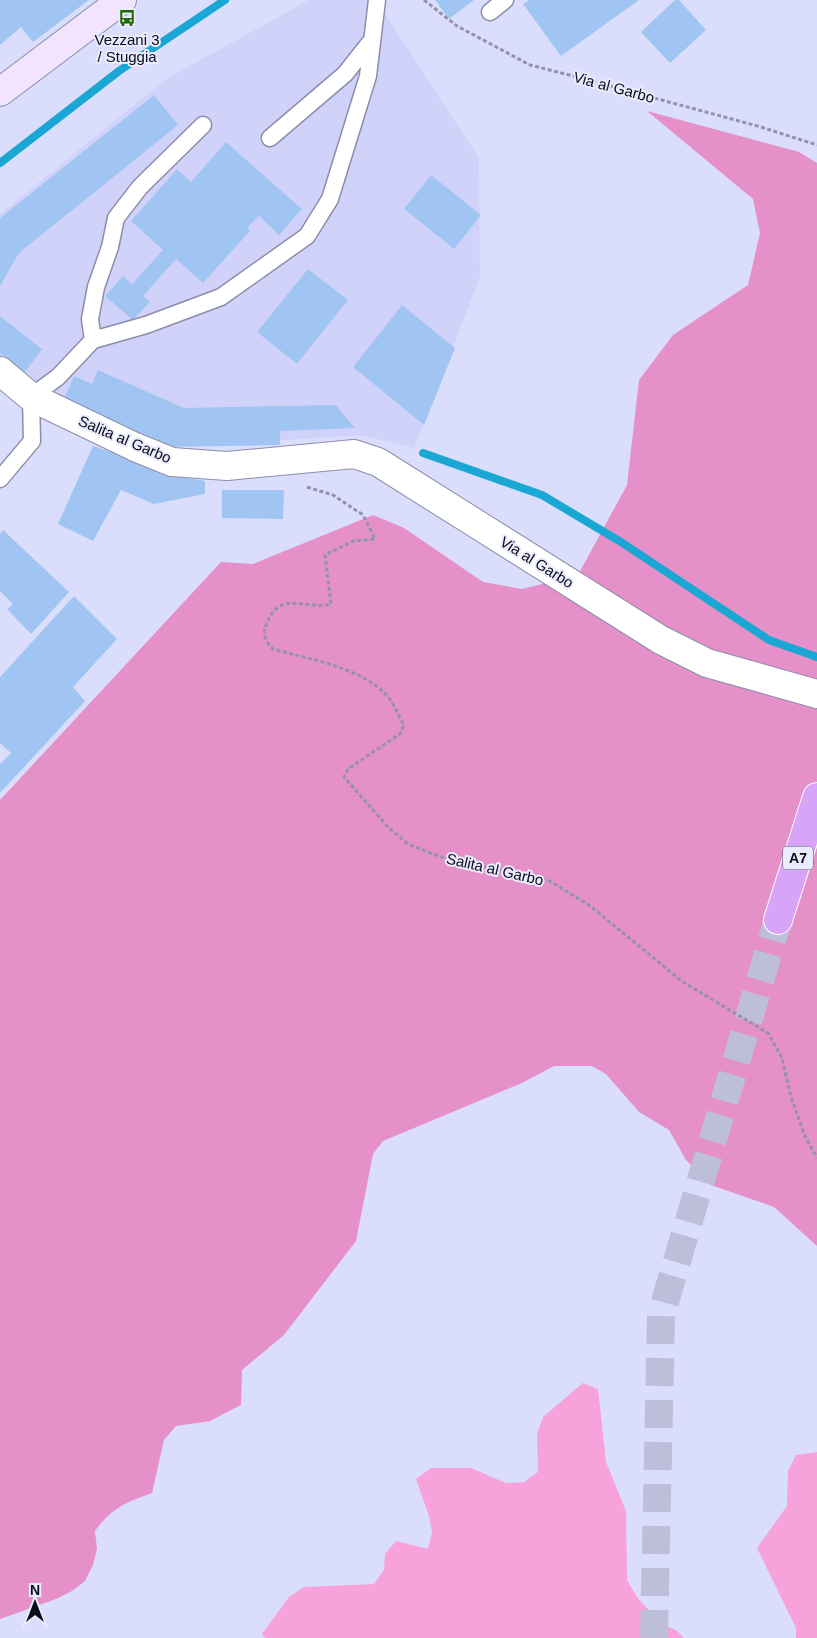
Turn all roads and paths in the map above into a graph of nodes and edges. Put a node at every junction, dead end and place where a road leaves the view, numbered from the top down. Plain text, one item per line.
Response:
1 (122, 0) edge
2 (378, 0) edge
3 (424, 0) edge
4 (505, 0) edge
5 (490, 12) dead end
6 (372, 40) junction
7 (0, 92) edge
8 (203, 125) dead end
9 (270, 138) dead end
10 (817, 146) edge
11 (93, 340) junction
12 (0, 371) edge
13 (31, 397) junction
14 (254, 463) joint
15 (0, 479) edge
16 (306, 487) dead end
17 (817, 694) edge
18 (817, 797) edge
19 (778, 920) tunnel mouth
20 (817, 1158) edge

1 - 7 street
2 - 6 lane
3 - 10 path, Via al Garbo
4 - 5 lane
6 - 9 lane
6 - 11 lane
8 - 11 lane
11 - 13 lane
12 - 13 street, Salita al Garbo
13 - 14 street, Salita al Garbo
13 - 15 lane
14 - 17 street, Via al Garbo
16 - 20 path, Salita al Garbo
18 - 19 highway, A7

